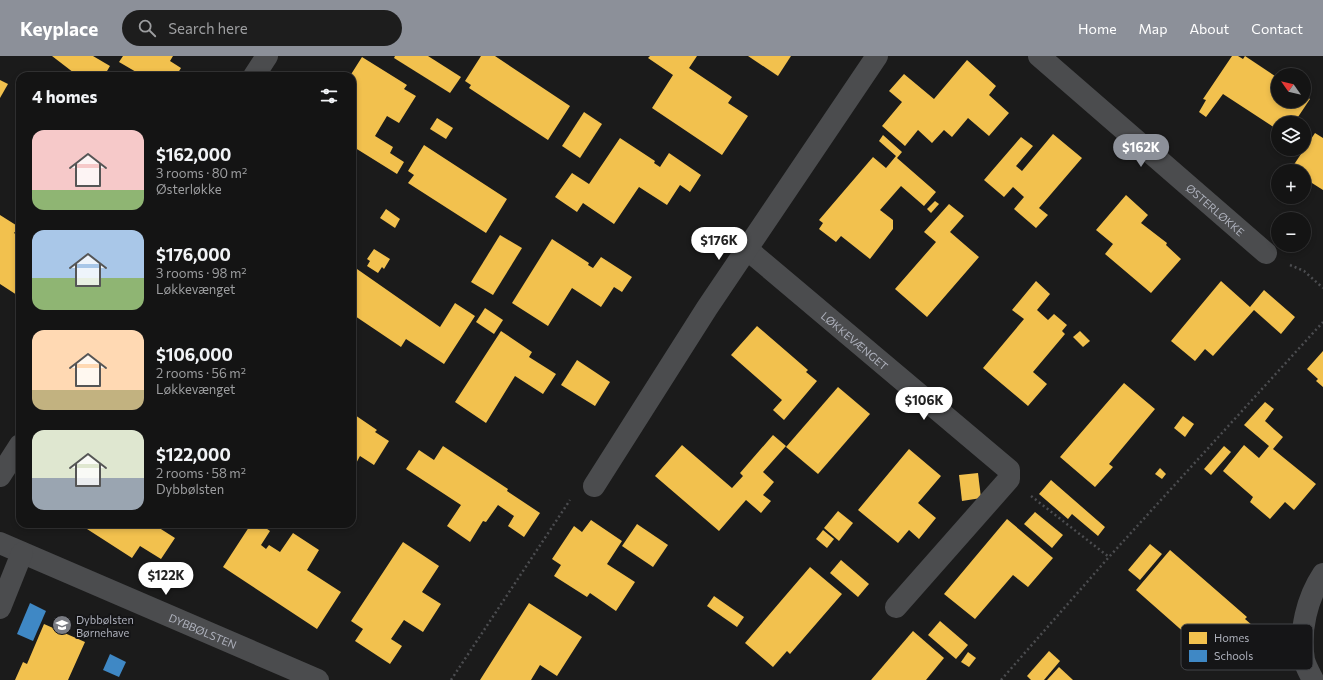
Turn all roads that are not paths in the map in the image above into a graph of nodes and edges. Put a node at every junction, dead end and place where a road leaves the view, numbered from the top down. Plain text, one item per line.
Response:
1 (267, 56) edge
2 (877, 56) edge
3 (1039, 56) edge
4 (257, 72) edge
5 (748, 250) junction
6 (1266, 253) road end
7 (16, 450) edge
8 (0, 476) edge
9 (594, 486) road end
10 (0, 543) edge
11 (22, 553) junction
12 (1323, 574) edge
13 (896, 607) dead end
14 (0, 608) edge
15 (1305, 624) edge
16 (1308, 670) edge
17 (318, 680) edge
18 (1313, 680) edge

1 - 4 street
2 - 5 street
3 - 6 street, ØSTERLØKKE
5 - 9 street
5 - 13 street, LØKKEVÆNGET
7 - 8 street
10 - 11 street, DYBBØLSTEN
11 - 14 street
11 - 17 street, DYBBØLSTEN
12 - 15 street
16 - 18 street

